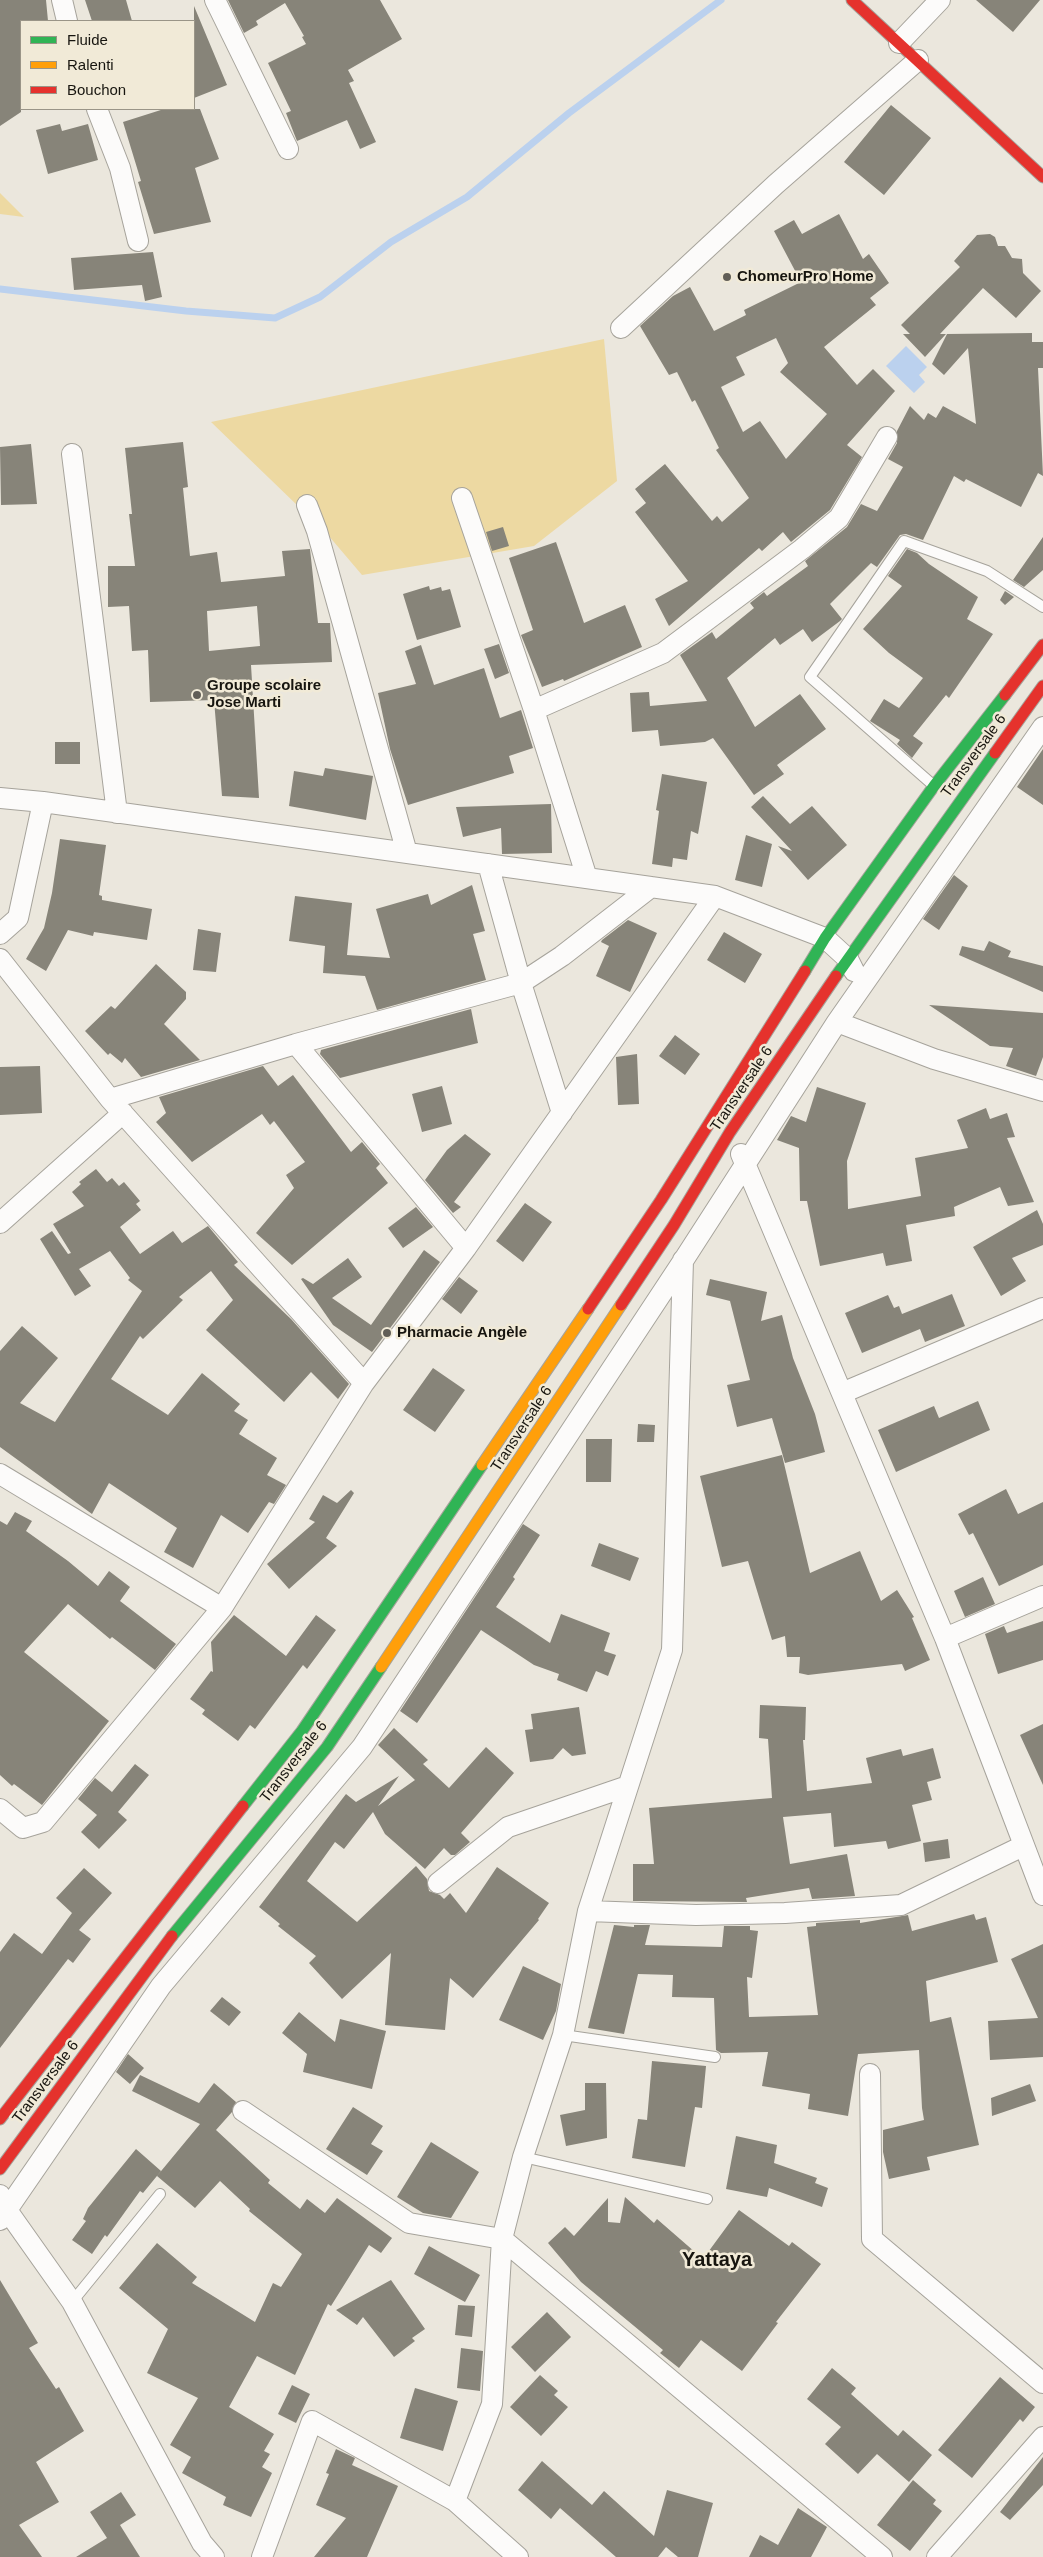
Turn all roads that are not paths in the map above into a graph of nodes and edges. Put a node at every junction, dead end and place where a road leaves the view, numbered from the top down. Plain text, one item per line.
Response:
1 (62, 0) edge
2 (214, 0) edge
3 (852, 0) edge
4 (940, 0) edge
5 (67, 20) edge
6 (899, 43) junction
7 (918, 60) junction
8 (96, 110) edge
9 (288, 149) dead end
10 (1043, 177) edge
11 (138, 241) dead end
12 (621, 328) dead end
13 (887, 437) dead end
14 (72, 454) dead end
15 (462, 498) dead end
16 (307, 505) dead end
17 (1043, 607) edge
18 (1043, 644) edge
19 (1043, 686) edge
20 (534, 710) junction
21 (1037, 710) edge
22 (1043, 727) edge
23 (934, 786) junction
24 (0, 798) edge
25 (44, 802) junction
26 (117, 812) junction
27 (940, 827) junction
28 (959, 847) junction
29 (407, 853) junction
30 (488, 864) junction
31 (587, 878) junction
32 (651, 886) junction
33 (715, 896) junction
34 (0, 934) edge
35 (825, 938) junction
36 (848, 958) junction
37 (0, 959) edge
38 (521, 983) junction
39 (862, 986) junction
40 (837, 1022) junction
41 (296, 1044) junction
42 (1043, 1091) edge
43 (116, 1106) junction
44 (562, 1113) junction
45 (730, 1132) junction
46 (745, 1162) junction
47 (0, 1223) edge
48 (674, 1225) junction
49 (466, 1248) junction
50 (683, 1261) junction
51 (1043, 1308) edge
52 (364, 1383) junction
53 (842, 1393) junction
54 (0, 1474) edge
55 (461, 1550) junction
56 (482, 1565) junction
57 (1043, 1596) edge
58 (222, 1608) junction
59 (945, 1638) junction
60 (628, 1786) junction
61 (283, 1800) junction
62 (0, 1809) edge
63 (300, 1820) junction
64 (1023, 1846) junction
65 (438, 1882) dead end
66 (1043, 1895) edge
67 (588, 1911) junction
68 (144, 1973) junction
69 (161, 1986) junction
70 (119, 2010) junction
71 (135, 2023) junction
72 (563, 2035) junction
73 (715, 2057) dead end
74 (870, 2074) dead end
75 (243, 2110) dead end
76 (0, 2119) edge
77 (523, 2157) junction
78 (0, 2169) edge
79 (160, 2194) dead end
80 (706, 2199) dead end
81 (2, 2208) edge
82 (502, 2239) junction
83 (72, 2302) junction
84 (1043, 2383) edge
85 (1043, 2437) edge
86 (455, 2501) junction
87 (214, 2557) edge
88 (262, 2557) edge
89 (518, 2557) edge
90 (882, 2557) edge
91 (937, 2557) edge

1 - 5 street
2 - 9 street
3 - 6 main road
4 - 6 street
6 - 7 main road
7 - 10 main road
7 - 12 street
8 - 11 street
13 - 20 street
14 - 26 street
15 - 20 street
16 - 29 street
17 - 23 lane
18 - 23 main road, Transversale 6
19 - 21 main road, Transversale 6
20 - 31 street
21 - 27 main road, Transversale 6
22 - 28 street
23 - 35 main road, Transversale 6
24 - 25 street
25 - 26 street
25 - 34 street
26 - 29 street
27 - 28 street
27 - 36 main road, Transversale 6
28 - 39 street
29 - 30 street
30 - 31 street
30 - 38 street
31 - 32 street
32 - 33 street
32 - 38 street
33 - 35 street
33 - 44 street
35 - 36 street
35 - 76 main road, Transversale 6
36 - 39 street
36 - 45 main road, Transversale 6
37 - 43 street
38 - 41 street
38 - 44 street
39 - 40 street
40 - 42 street
40 - 46 street
41 - 43 street
41 - 49 street
43 - 47 street
43 - 52 street
44 - 49 street
45 - 46 street
45 - 48 main road, Transversale 6
46 - 50 street
46 - 53 street
48 - 50 street
48 - 55 main road, Transversale 6
49 - 52 street
50 - 56 street
50 - 60 street
51 - 53 street
52 - 58 street
53 - 59 street
54 - 58 street
55 - 56 street
55 - 61 main road, Transversale 6
56 - 63 street
57 - 59 street
58 - 62 street
59 - 64 street
60 - 65 street
60 - 67 street
61 - 63 street
61 - 68 main road, Transversale 6
63 - 69 street
64 - 66 street
64 - 67 street
67 - 72 street
68 - 69 street
68 - 70 main road, Transversale 6
69 - 71 street
70 - 71 street
70 - 78 main road, Transversale 6
71 - 81 street
72 - 73 lane
72 - 77 street
74 - 84 street
75 - 82 street
77 - 80 lane
77 - 82 street
79 - 83 lane
81 - 83 street
82 - 86 street
82 - 90 street
83 - 87 street
85 - 91 street
86 - 88 street
86 - 89 street

